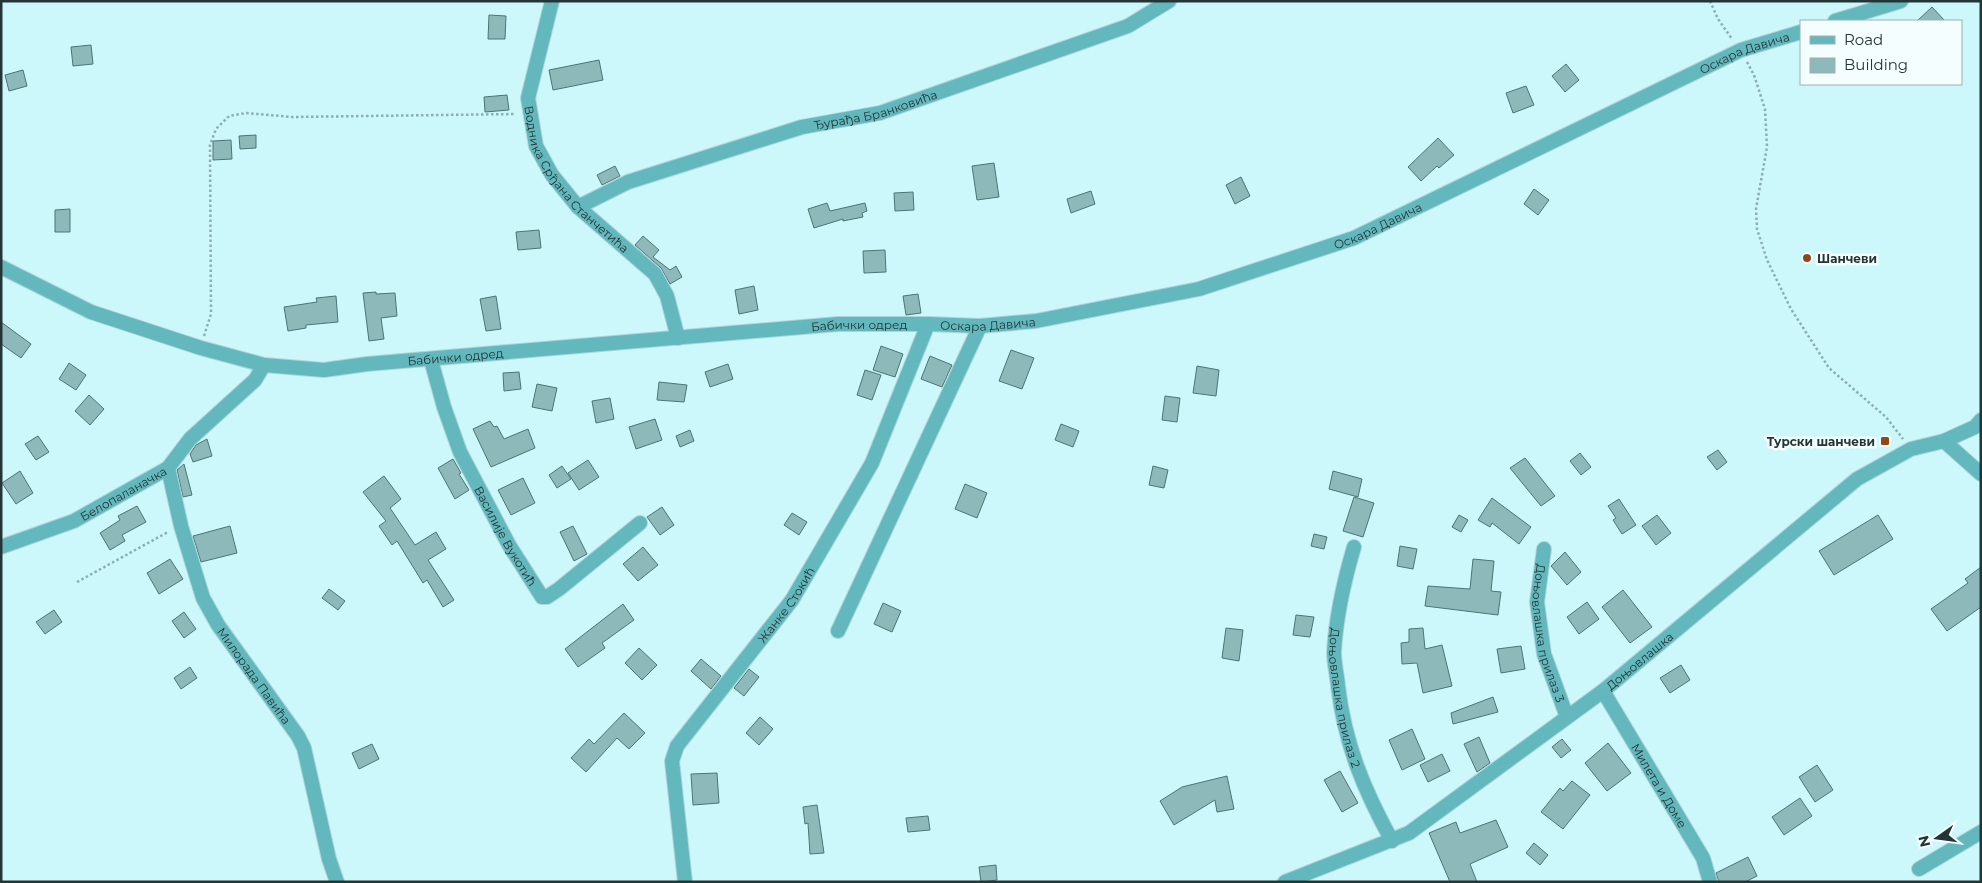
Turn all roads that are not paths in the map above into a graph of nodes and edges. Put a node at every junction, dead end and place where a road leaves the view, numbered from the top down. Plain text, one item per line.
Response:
1 (552, 1) edge
2 (1169, 1) edge
3 (1901, 1) edge
4 (1838, 20) edge
5 (1800, 32) edge
6 (578, 207) junction
7 (1, 267) edge
8 (928, 324) junction
9 (980, 326) junction
10 (678, 338) junction
11 (431, 360) junction
12 (264, 365) junction
13 (1981, 420) edge
14 (1944, 441) junction
15 (168, 468) junction
16 (1981, 474) edge
17 (640, 523) dead end
18 (1354, 547) dead end
19 (1, 548) edge
20 (1544, 549) dead end
21 (838, 630) dead end
22 (1603, 691) junction
23 (1567, 717) junction
24 (1981, 832) edge
25 (1392, 841) junction
26 (1919, 869) dead end
27 (337, 882) edge
28 (685, 882) edge
29 (1285, 882) edge
30 (1710, 882) edge

1 - 6 street, Водника Срђана Станчетића
2 - 6 street, Ђурађа Бранковића
3 - 4 street
5 - 9 street, Оскара Давича
6 - 10 street, Водника Срђана Станчетића
7 - 12 street, Бабички одред
8 - 9 street, Оскара Давича
8 - 10 street, Бабички одред
8 - 28 street, Жанке Стокић
9 - 21 street
10 - 11 street, Бабички одред
11 - 12 street, Бабички одред
11 - 17 street, Василије Вукотић
12 - 15 street, Белопаланачка
13 - 14 street, Доњовлашка
14 - 16 street
14 - 22 street, Доњовлашка
15 - 19 street, Белопаланачка
15 - 27 street, Милорада Павића
18 - 25 street, Доњовлашка прилаз 2
20 - 23 street, Доњовлашка прилаз 3
22 - 23 street, Доњовлашка
22 - 30 street, Милета и Доме
23 - 25 street, Доњовлашка
24 - 26 street
25 - 29 street, Доњовлашка

